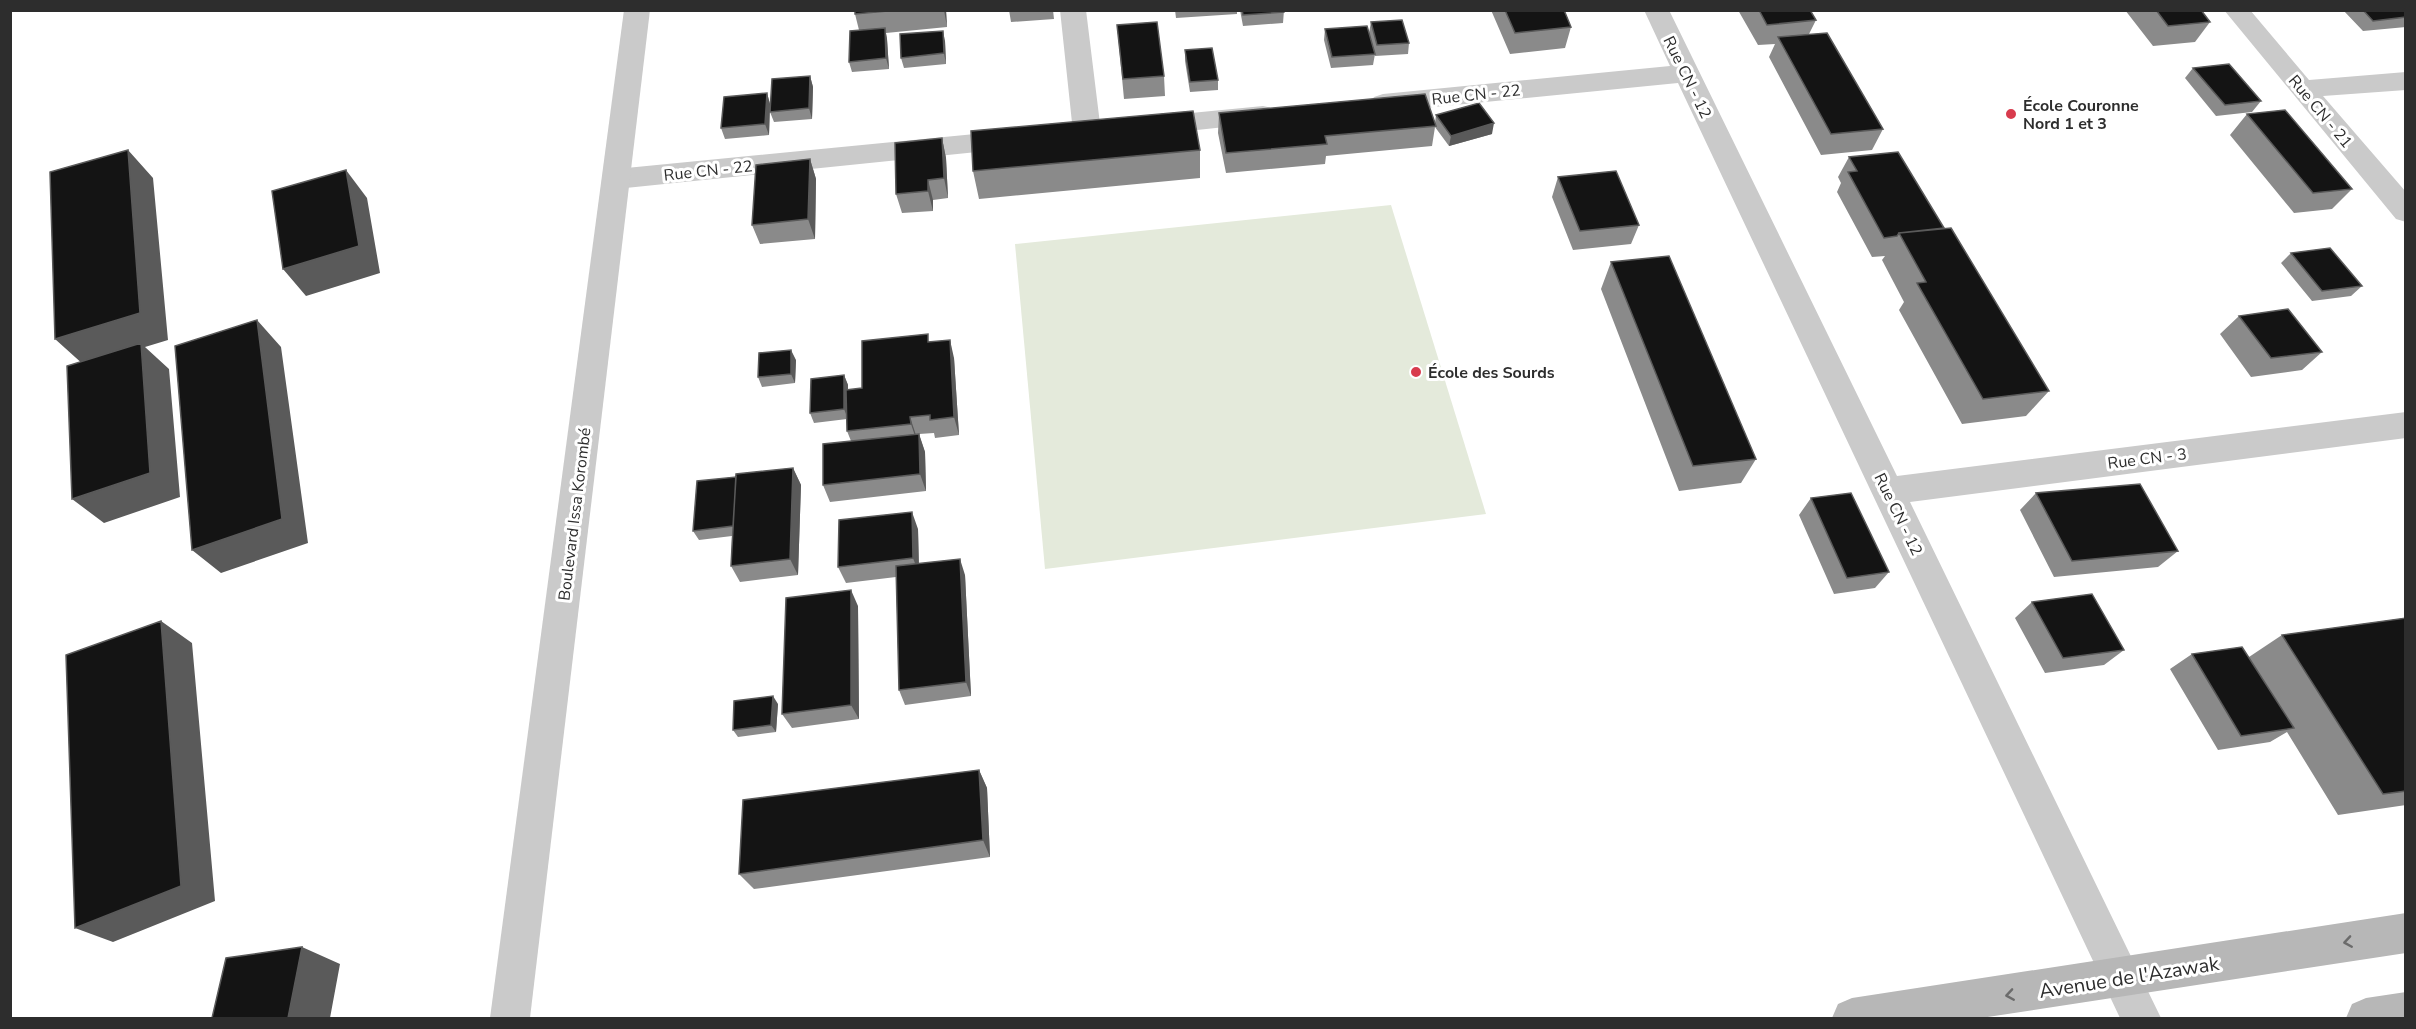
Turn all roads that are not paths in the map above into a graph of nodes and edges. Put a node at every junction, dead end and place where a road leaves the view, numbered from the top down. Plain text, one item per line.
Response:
1 (638, 10) edge
2 (1073, 10) edge
3 (1656, 10) edge
4 (2236, 10) edge
5 (1686, 74) junction
6 (2406, 81) edge
7 (2302, 89) junction
8 (1357, 106) edge
9 (1287, 113) edge
10 (1085, 133) junction
11 (616, 179) junction
12 (2406, 212) edge
13 (2406, 426) edge
14 (1888, 491) junction
15 (2406, 933) edge
16 (2123, 978) junction
17 (2406, 1012) edge
18 (510, 1018) edge
19 (1852, 1018) edge
20 (2141, 1018) edge
21 (2366, 1018) edge

1 - 11 street, Boulevard Issa Korombé
2 - 10 street
3 - 5 street, Rue CN - 12
4 - 7 street, Rue CN - 21
5 - 8 street, Rue CN - 22
5 - 14 street, Rue CN - 12
6 - 7 street
7 - 12 street, Rue CN - 21
9 - 10 street, Rue CN - 22
10 - 11 street, Rue CN - 22
11 - 18 street, Boulevard Issa Korombé
13 - 14 street, Rue CN - 3
14 - 16 street, Rue CN - 12
15 -> 16 main road, Avenue de l'Azawak
16 -> 19 main road, Avenue de l'Azawak
16 - 20 street, Rue CN - 12
17 - 21 main road

